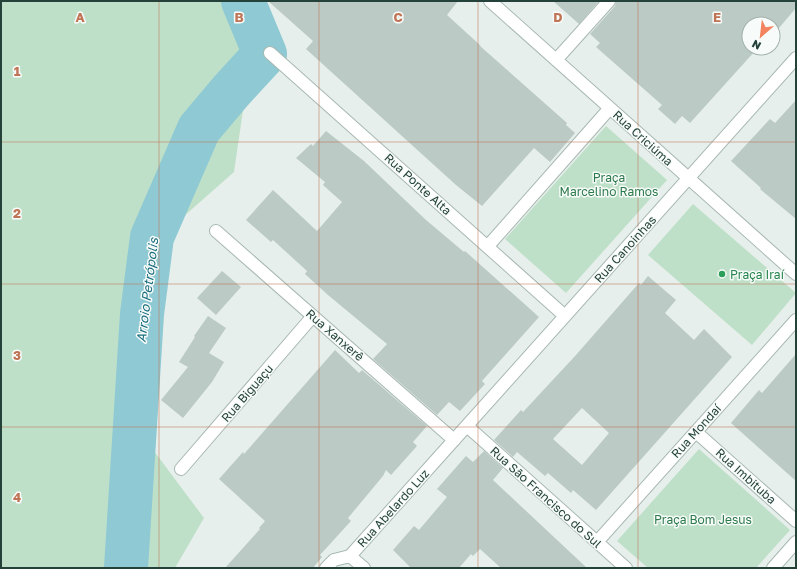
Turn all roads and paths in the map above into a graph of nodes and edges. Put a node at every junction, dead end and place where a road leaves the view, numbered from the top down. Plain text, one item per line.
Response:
1 (490, 1) edge
2 (609, 1) edge
3 (270, 53) dead end
4 (796, 58) edge
5 (556, 60) junction
6 (610, 108) junction
7 (688, 178) junction
8 (216, 231) dead end
9 (488, 246) junction
10 (796, 274) edge
11 (313, 316) junction
12 (565, 316) junction
13 (796, 320) edge
14 (467, 426) junction
15 (696, 432) junction
16 (454, 440) junction
17 (182, 469) dead end
18 (796, 521) edge
19 (597, 542) junction
20 (796, 542) edge
21 (350, 556) junction
22 (326, 568) edge
23 (364, 568) edge
24 (626, 568) edge
25 (773, 568) edge

1 - 5 street, Rua Criciúma
2 - 5 street
3 - 9 street, Rua Ponte Alta
4 - 7 street, Rua Canoinhas
5 - 6 street, Rua Criciúma
6 - 7 street, Rua Criciúma
6 - 9 street
7 - 10 street, Rua Criciúma
7 - 12 street, Rua Canoinhas
8 - 11 street, Rua Xanxerê
9 - 12 street, Rua Ponte Alta
11 - 16 street, Rua Xanxerê
11 - 17 street, Rua Biguaçu
12 - 14 street, Rua Canoinhas
13 - 15 street, Rua Mondaí
14 - 16 street, Rua Canoinhas
14 - 19 street, Rua São Francisco do Sul
15 - 18 street, Rua Imbituba
15 - 19 street, Rua Mondaí
16 - 21 street, Rua Abelardo Luz
19 - 24 street, Rua São Francisco do Sul
20 - 25 street
21 - 22 street, Rua Abelardo Luz
21 - 23 street

